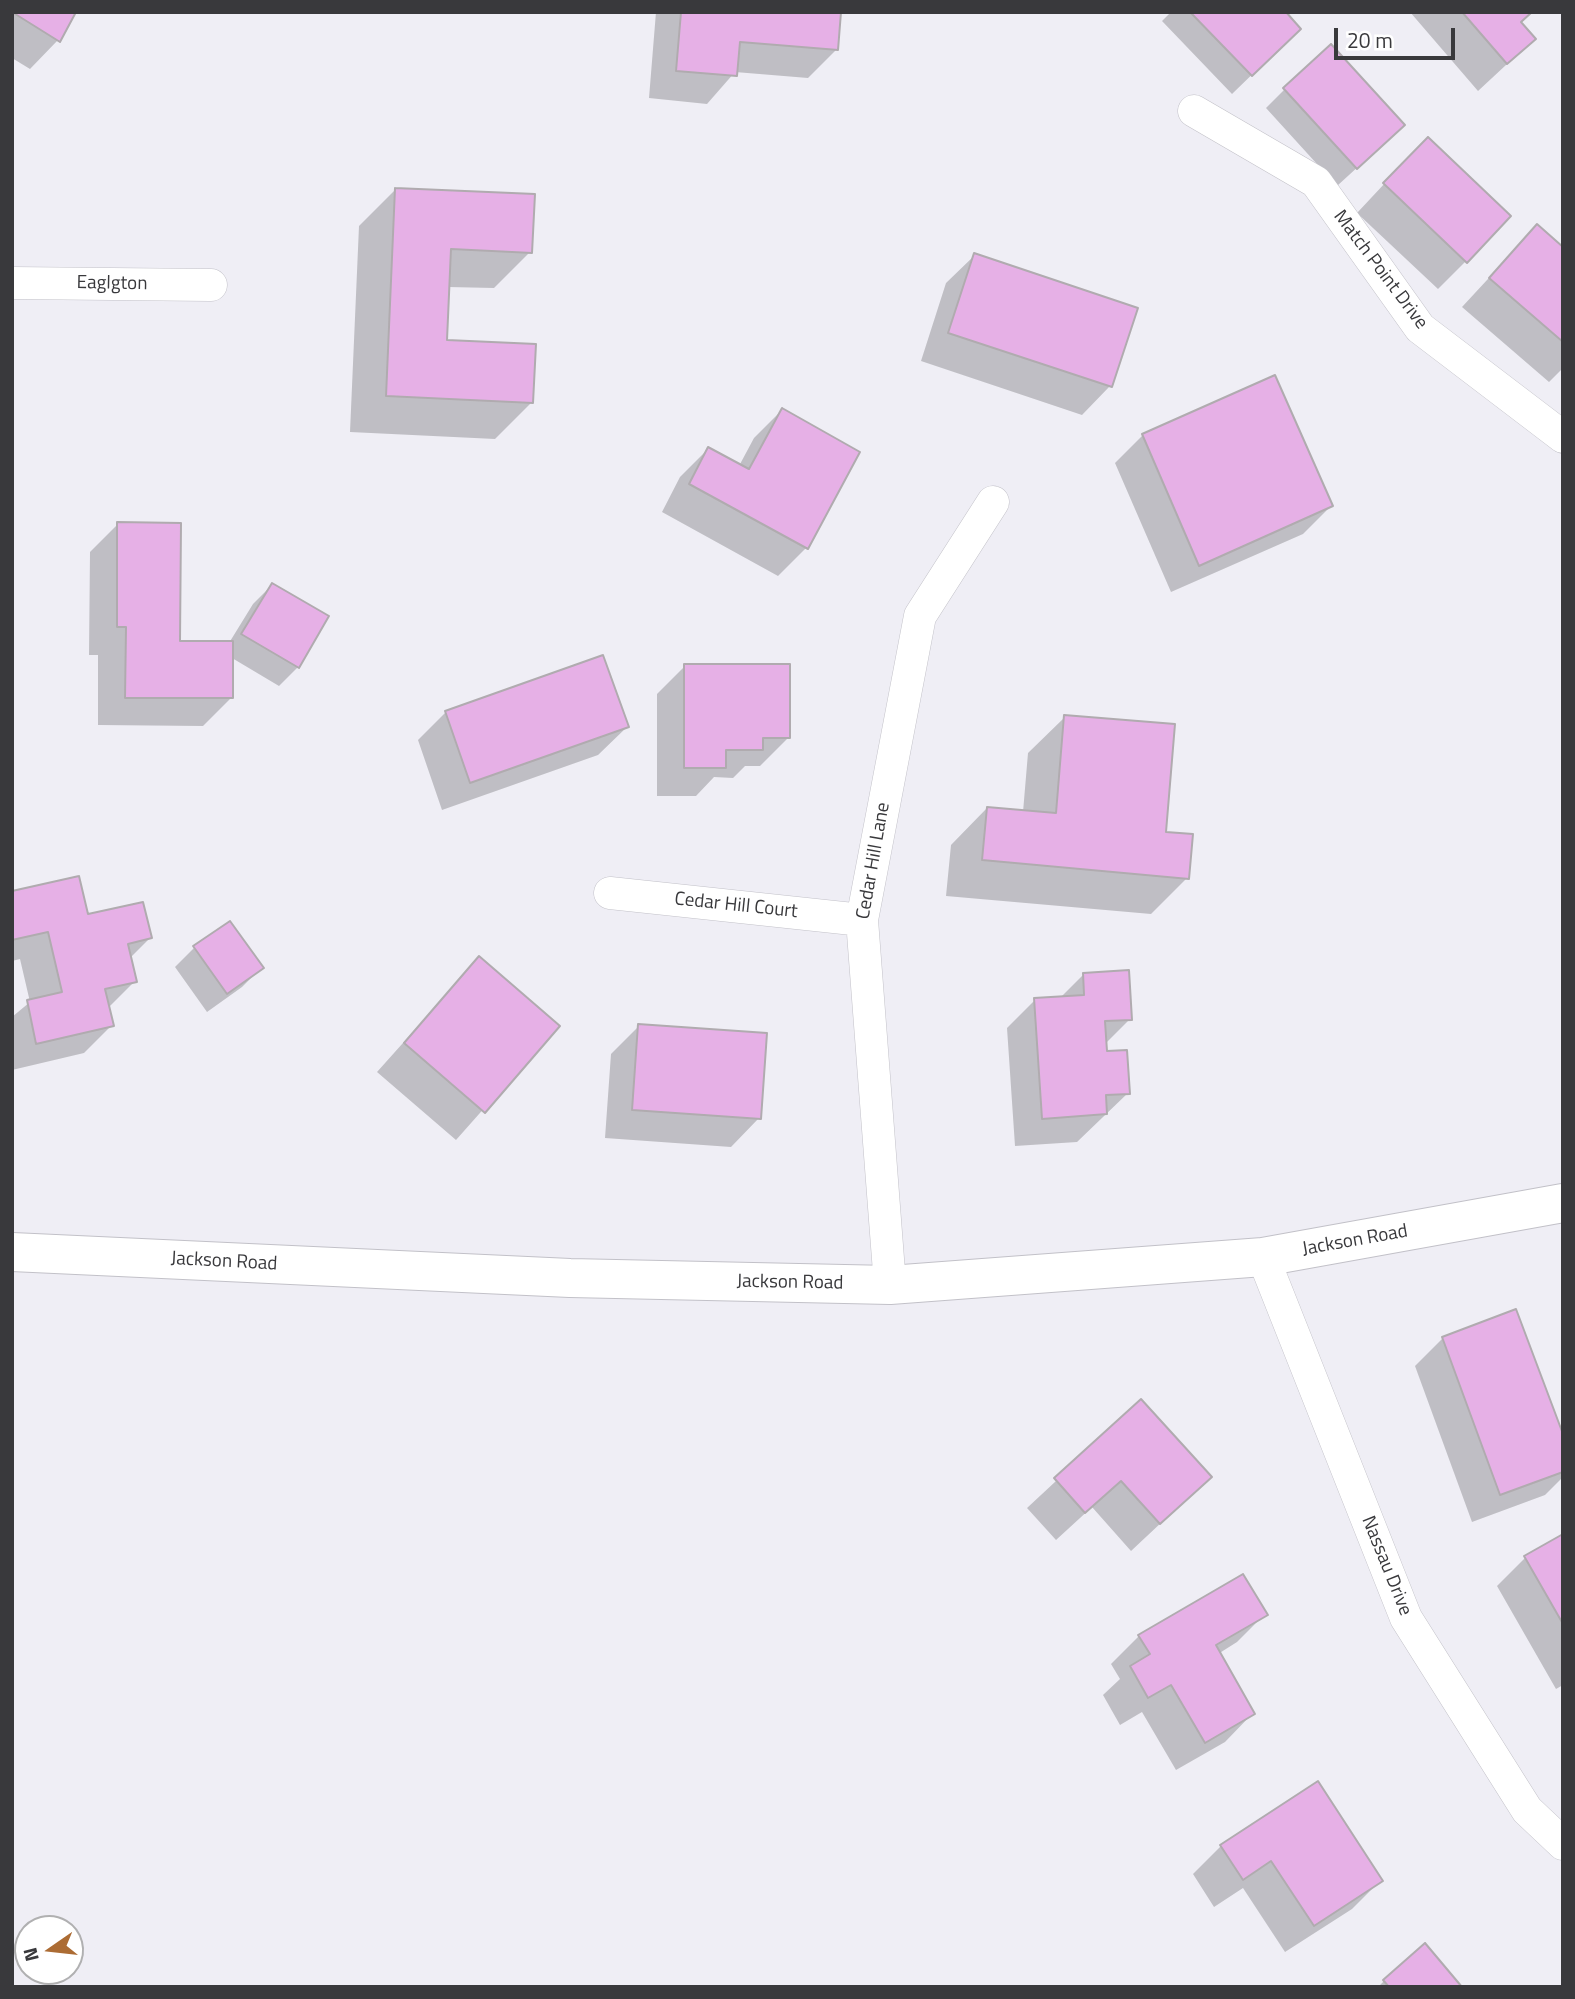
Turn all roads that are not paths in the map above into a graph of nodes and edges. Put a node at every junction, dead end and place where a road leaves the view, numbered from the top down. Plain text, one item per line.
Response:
1 (1194, 111) dead end
2 (12, 283) edge
3 (211, 285) dead end
4 (1563, 438) edge
5 (993, 502) dead end
6 (610, 893) dead end
7 (862, 920) junction
8 (1563, 1203) edge
9 (12, 1252) edge
10 (1263, 1257) junction
11 (890, 1285) junction
12 (1563, 1844) edge

1 - 4 street, Match Point Drive
2 - 3 street, Eaglgton
5 - 7 street, Cedar Hill Lane
6 - 7 street, Cedar Hill Court
7 - 11 street, Cedar Hill Lane
8 - 10 main road, Jackson Road
9 - 11 main road, Jackson Road
10 - 11 main road, Jackson Road
10 - 12 street, Nassau Drive

